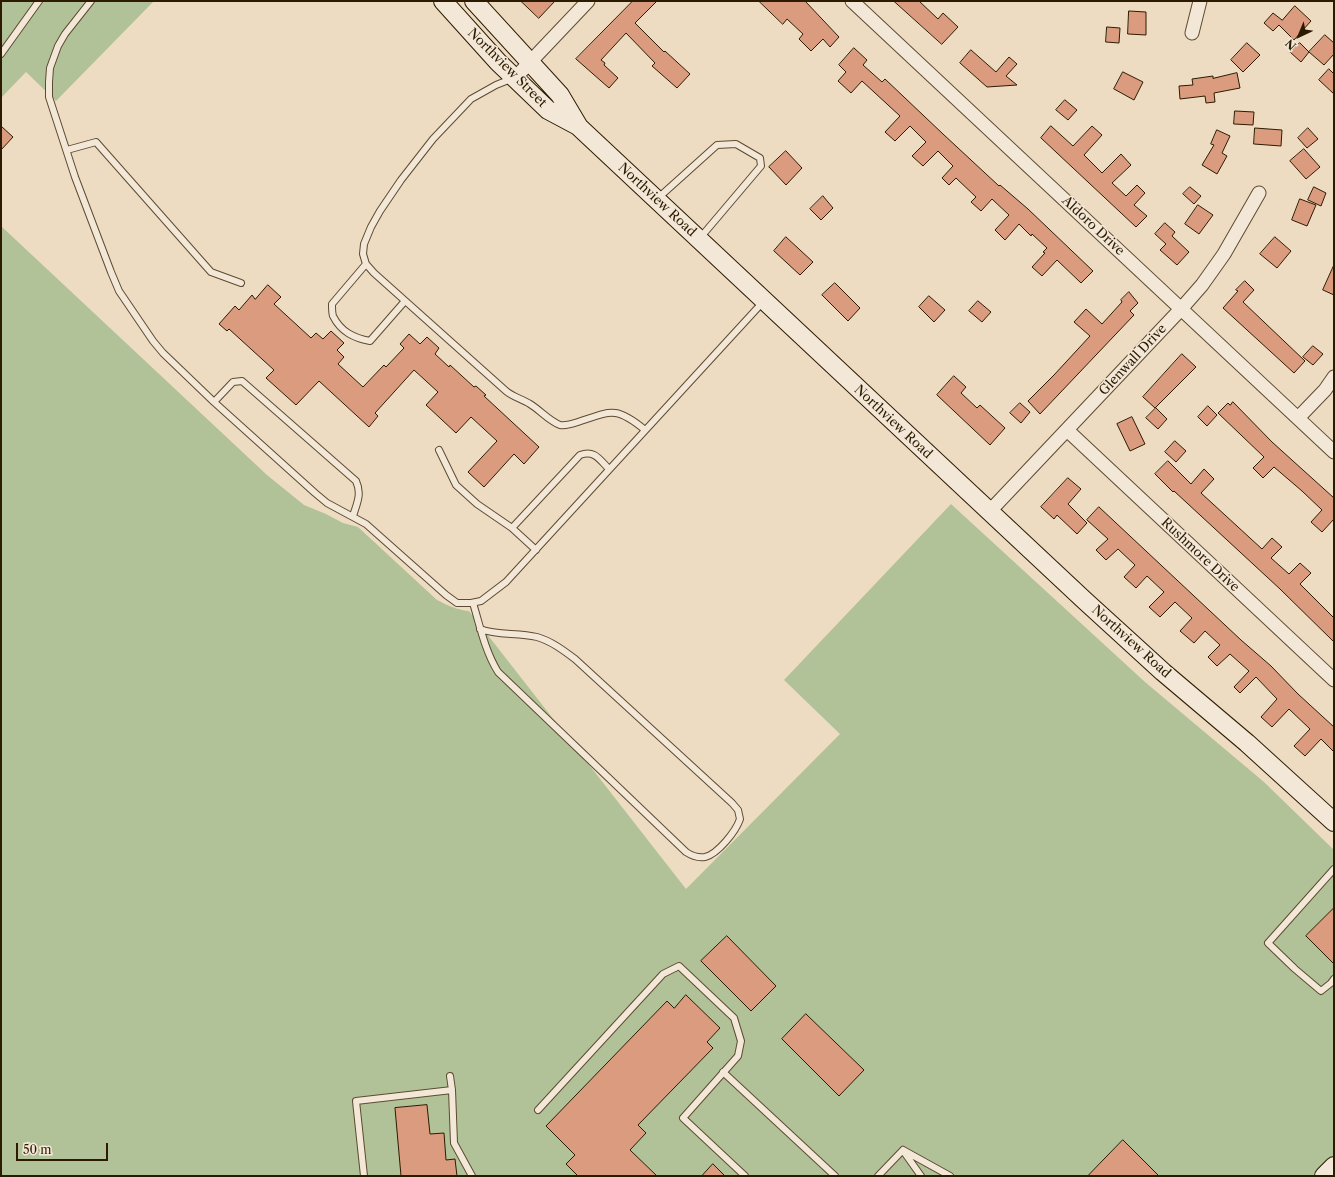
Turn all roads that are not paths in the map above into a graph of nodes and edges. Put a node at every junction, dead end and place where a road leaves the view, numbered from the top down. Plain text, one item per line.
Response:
1 (39, 1) edge
2 (91, 1) edge
3 (443, 1) edge
4 (474, 1) edge
5 (588, 1) edge
6 (852, 1) edge
7 (1200, 1) edge
8 (1192, 33) dead end
9 (1, 54) edge
10 (530, 63) junction
11 (515, 78) junction
12 (579, 127) junction
13 (67, 150) junction
14 (1259, 193) dead end
15 (656, 200) junction
16 (698, 239) junction
17 (366, 264) junction
18 (241, 283) dead end
19 (764, 300) junction
20 (404, 301) junction
21 (1181, 309) junction
22 (1334, 377) edge
23 (214, 402) junction
24 (1298, 418) junction
25 (645, 430) junction
26 (1067, 430) junction
27 (439, 450) dead end
28 (1334, 452) edge
29 (609, 469) junction
30 (989, 512) junction
31 (353, 516) junction
32 (512, 528) junction
33 (536, 550) junction
34 (473, 603) junction
35 (480, 629) junction
36 (1334, 680) edge
37 (1334, 822) edge
38 (1334, 869) edge
39 (1334, 979) edge
40 (723, 1072) junction
41 (450, 1076) dead end
42 (452, 1090) junction
43 (538, 1110) dead end
44 (904, 1150) junction
45 (1334, 1166) edge
46 (364, 1176) edge
47 (472, 1176) edge
48 (745, 1176) edge
49 (834, 1176) edge
50 (878, 1176) edge
51 (921, 1176) edge
52 (950, 1176) edge
53 (1324, 1176) edge

1 - 9 lane
2 - 13 lane
3 - 11 street, Northview Street
4 - 10 street, Northview Road
5 - 10 street
6 - 21 street, Aldoro Drive
7 - 8 street
10 - 11 street
10 - 12 street, Northview Road
11 - 12 street, Northview Street
11 - 17 lane
12 - 15 street, Northview Road
13 - 18 lane
13 - 23 lane
14 - 21 street, Glenwall Drive
15 - 16 street, Northview Road
15 - 16 lane
16 - 19 street, Northview Road
17 - 20 lane
17 - 20 lane
19 - 25 lane
19 - 30 street, Northview Road
20 - 25 lane
21 - 24 street, Aldoro Drive
21 - 26 street, Glenwall Drive
22 - 24 street
23 - 31 lane
23 - 31 lane
24 - 28 street, Aldoro Drive
25 - 29 lane
26 - 30 street, Glenwall Drive
26 - 36 street, Rushmore Drive
27 - 32 lane
29 - 32 lane
29 - 33 lane
30 - 37 street, Northview Road
31 - 34 lane
32 - 33 lane
33 - 34 lane
34 - 35 lane
35 - 35 lane
38 - 39 lane
40 - 43 lane
40 - 48 lane
40 - 49 lane
41 - 42 lane
42 - 46 lane
42 - 47 lane
44 - 50 lane
44 - 51 lane
44 - 52 lane
45 - 53 street

